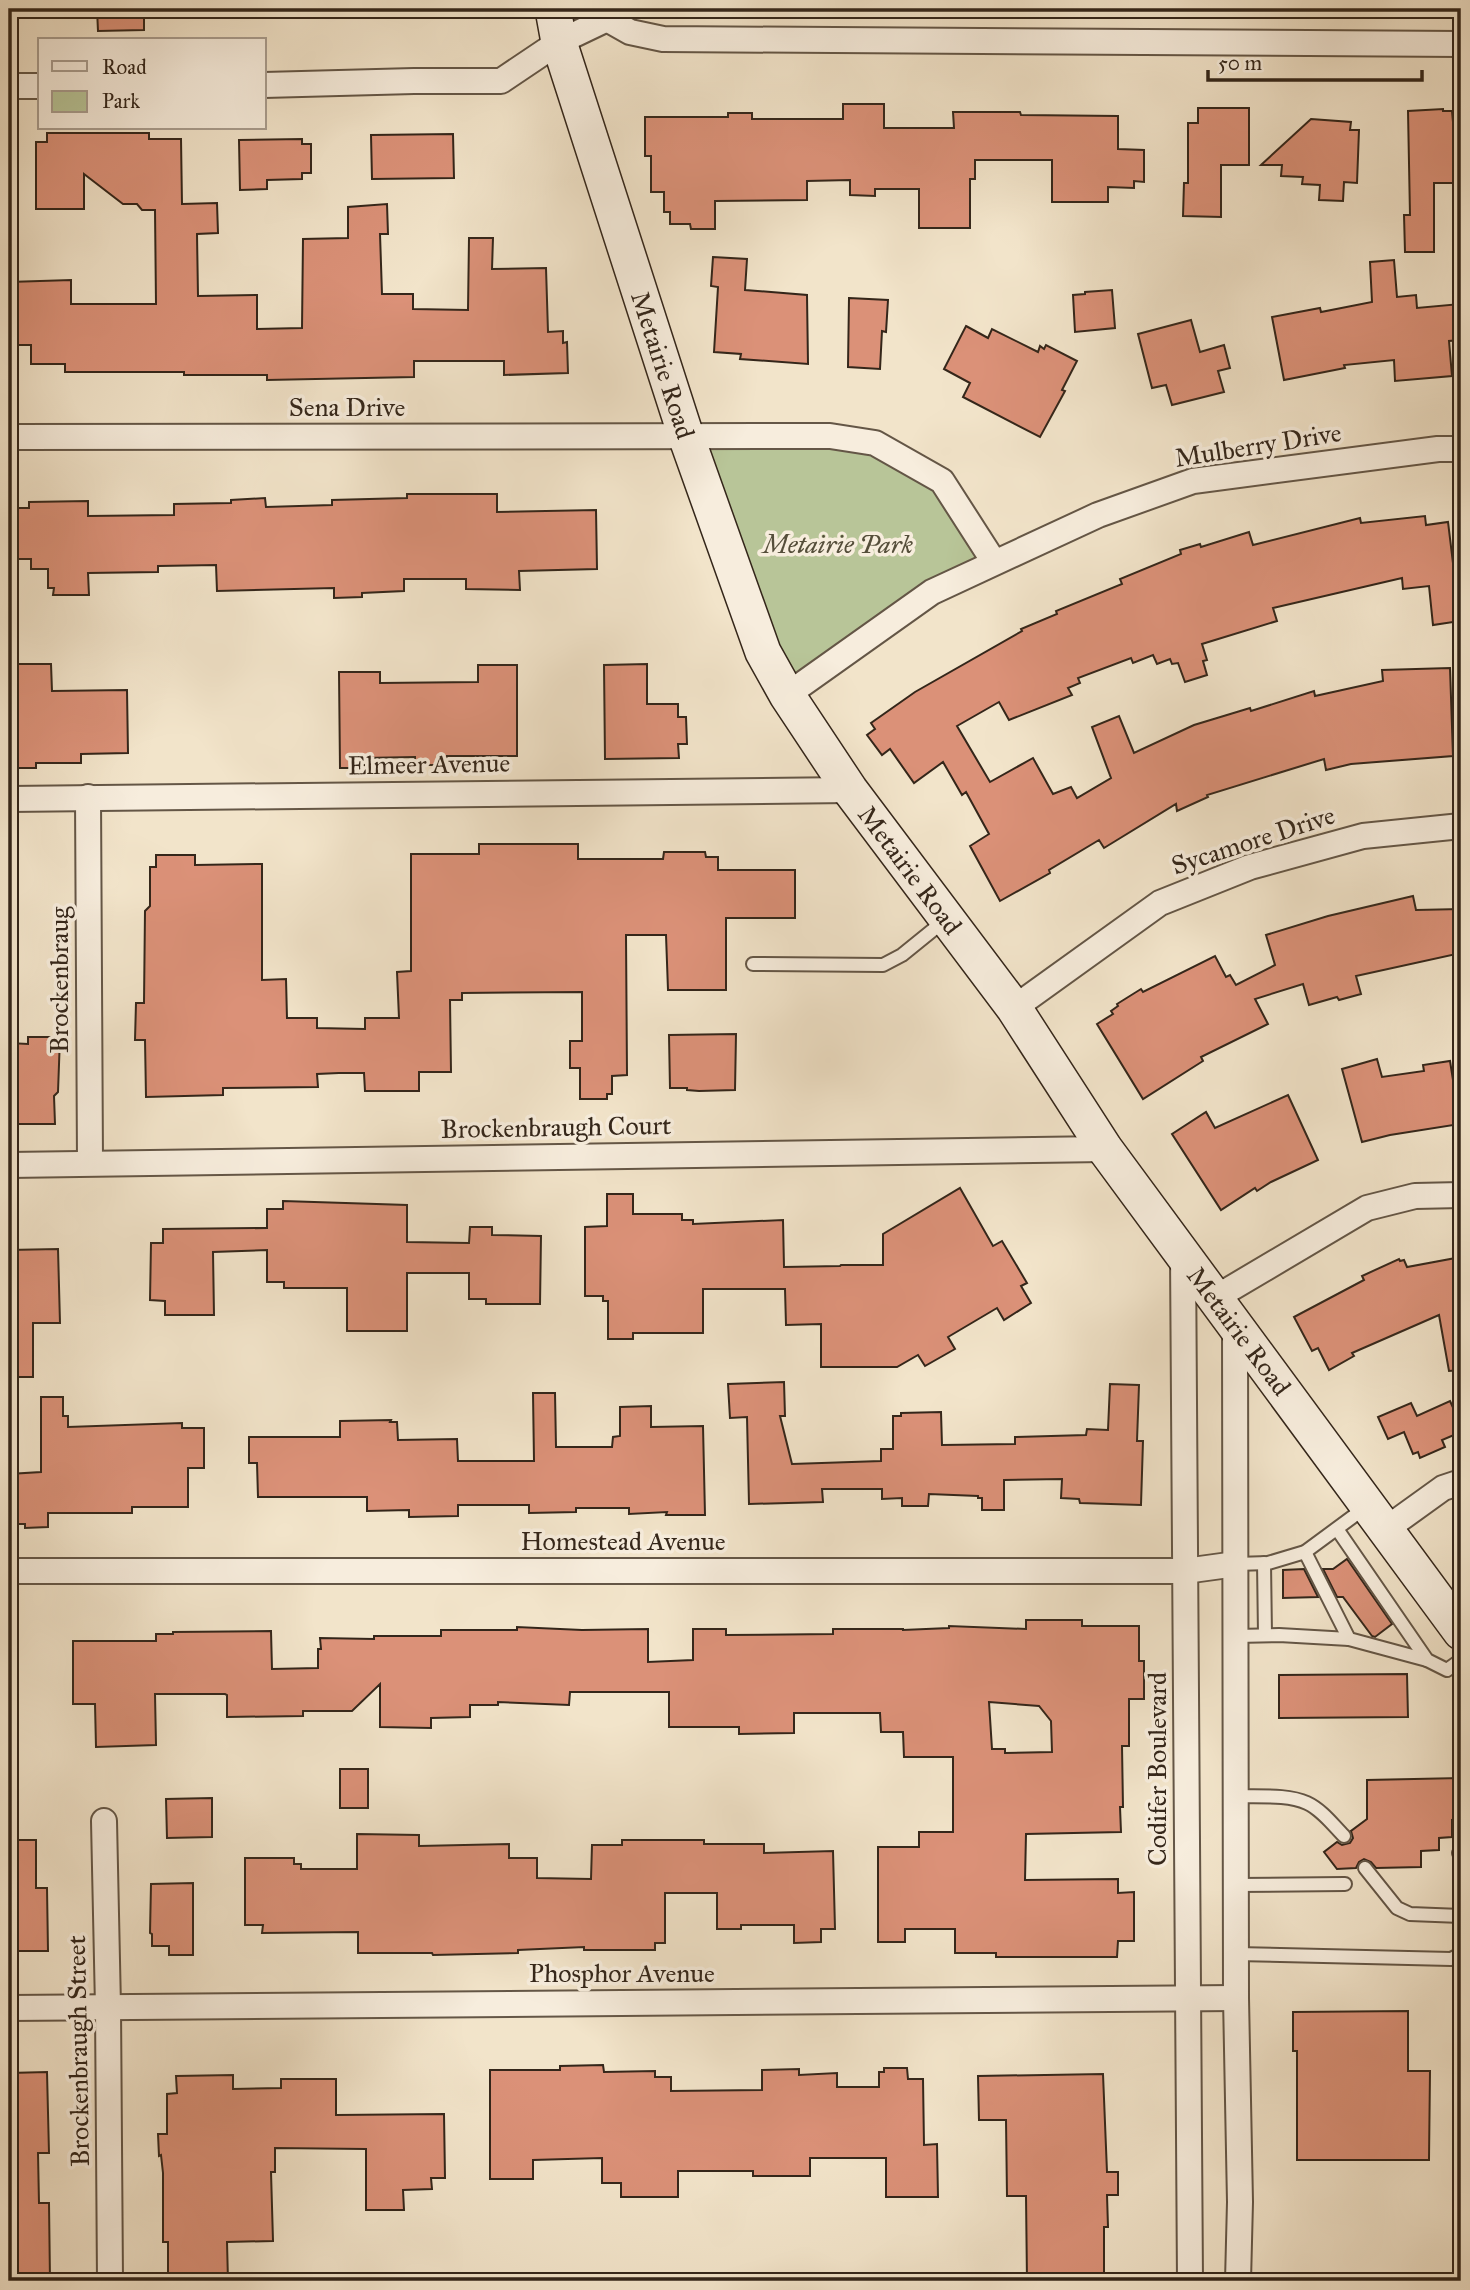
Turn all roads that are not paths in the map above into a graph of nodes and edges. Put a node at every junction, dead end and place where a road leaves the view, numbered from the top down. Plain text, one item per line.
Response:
1 (553, 9) edge
2 (610, 14) edge
3 (559, 43) junction
4 (1461, 44) edge
5 (266, 85) edge
6 (9, 86) edge
7 (38, 86) edge
8 (686, 436) junction
9 (9, 437) edge
10 (1461, 449) edge
11 (994, 562) junction
12 (787, 695) junction
13 (850, 790) junction
14 (88, 797) junction
15 (9, 799) edge
16 (1461, 825) edge
17 (947, 919) junction
18 (753, 964) dead end
19 (1014, 1008) junction
20 (1105, 1149) junction
21 (90, 1162) junction
22 (9, 1165) edge
23 (1461, 1195) edge
24 (1183, 1255) junction
25 (1215, 1298) junction
26 (1236, 1326) junction
27 (1461, 1482) edge
28 (1377, 1517) junction
29 (1337, 1529) junction
30 (1305, 1552) junction
31 (1264, 1563) junction
32 (1236, 1564) junction
33 (9, 1570) edge
34 (1185, 1571) junction
35 (1461, 1632) edge
36 (1236, 1636) junction
37 (1265, 1636) junction
38 (1349, 1639) junction
39 (1427, 1660) junction
40 (1461, 1660) edge
41 (1236, 1796) junction
42 (104, 1821) dead end
43 (1344, 1836) dead end
44 (1365, 1868) dead end
45 (1345, 1884) dead end
46 (1236, 1885) junction
47 (1461, 1916) edge
48 (1236, 1954) junction
49 (1456, 1957) edge
50 (1188, 1998) junction
51 (1236, 1998) junction
52 (108, 2007) junction
53 (9, 2008) edge
54 (110, 2281) edge
55 (1190, 2281) edge
56 (1238, 2281) edge

1 - 3 main road, Metairie Road
2 - 3 street
2 - 4 street
3 - 5 street
3 - 8 main road, Metairie Road
6 - 7 street
8 - 9 street, Sena Drive
8 - 11 street
8 - 12 main road, Metairie Road
10 - 11 street, Mulberry Drive
11 - 12 street, Mulberry Drive
12 - 13 main road, Metairie Road
13 - 14 street, Elmeer Avenue
13 - 17 main road, Metairie Road
14 - 15 street, Elmeer Avenue
14 - 21 street, Brockenbraug
16 - 19 street, Sycamore Drive
17 - 18 lane
17 - 19 main road, Metairie Road
19 - 20 main road, Metairie Road
20 - 21 street, Brockenbraugh Court
20 - 24 main road, Metairie Road
21 - 22 street, Brockenbraugh Court
23 - 25 street
24 - 25 main road, Metairie Road
24 - 34 street, Codifer Boulevard
25 - 26 main road, Metairie Road
26 - 28 main road, Metairie Road
26 - 32 street
27 - 28 street
28 - 29 lane
28 - 35 main road, Metairie Road
29 - 30 lane
29 - 39 lane
30 - 31 lane
30 - 38 lane
31 - 32 lane
31 - 37 lane
32 - 34 street, Homestead Avenue
32 - 36 street
33 - 34 street, Homestead Avenue
34 - 50 street, Codifer Boulevard
36 - 37 lane
36 - 41 street
37 - 38 lane
38 - 39 lane
39 - 40 lane
41 - 43 lane
41 - 46 street
42 - 52 street, Brockenbraugh Street
44 - 47 lane
45 - 46 lane
46 - 48 street
48 - 49 lane
48 - 51 street
50 - 51 street, Phosphor Avenue
50 - 52 street, Phosphor Avenue
50 - 55 street, Codifer Boulevard
51 - 56 street
52 - 53 street, Phosphor Avenue
52 - 54 street, Brockenbraugh Street

